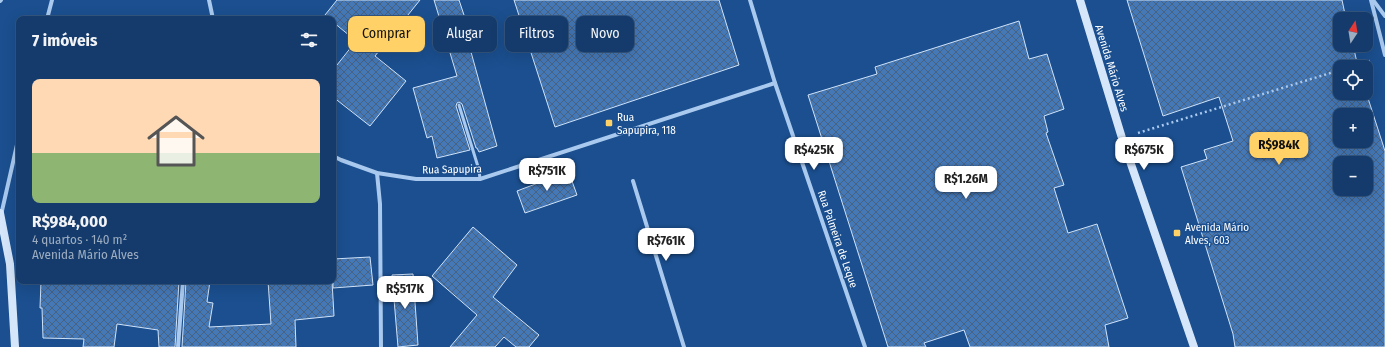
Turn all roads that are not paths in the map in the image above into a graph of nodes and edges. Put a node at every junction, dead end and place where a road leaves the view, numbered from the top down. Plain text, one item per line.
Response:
1 (52, 0) edge
2 (209, 0) edge
3 (750, 0) edge
4 (1080, 0) edge
5 (1372, 0) edge
6 (48, 16) edge
7 (212, 16) edge
8 (1385, 16) edge
9 (1385, 55) edge
10 (775, 83) junction
11 (459, 105) dead end
12 (16, 149) edge
13 (336, 158) edge
14 (378, 173) junction
15 (480, 180) junction
16 (633, 181) dead end
17 (1, 214) edge
18 (184, 284) edge
19 (15, 347) edge
20 (178, 347) edge
21 (380, 347) edge
22 (684, 347) edge
23 (865, 347) edge
24 (1194, 347) edge

1 - 6 street
2 - 7 street
3 - 10 street, Rua Palmeira de Leque
4 - 24 street, Avenida Mário Alves
5 - 8 street
5 - 9 street
10 - 15 street, Rua Sapupira
10 - 23 street, Rua Palmeira de Leque
11 - 15 lane
12 - 17 street
13 - 14 street, Rua Sapupira
14 - 15 street, Rua Sapupira
14 - 21 street
16 - 22 street
17 - 19 street
18 - 20 street

